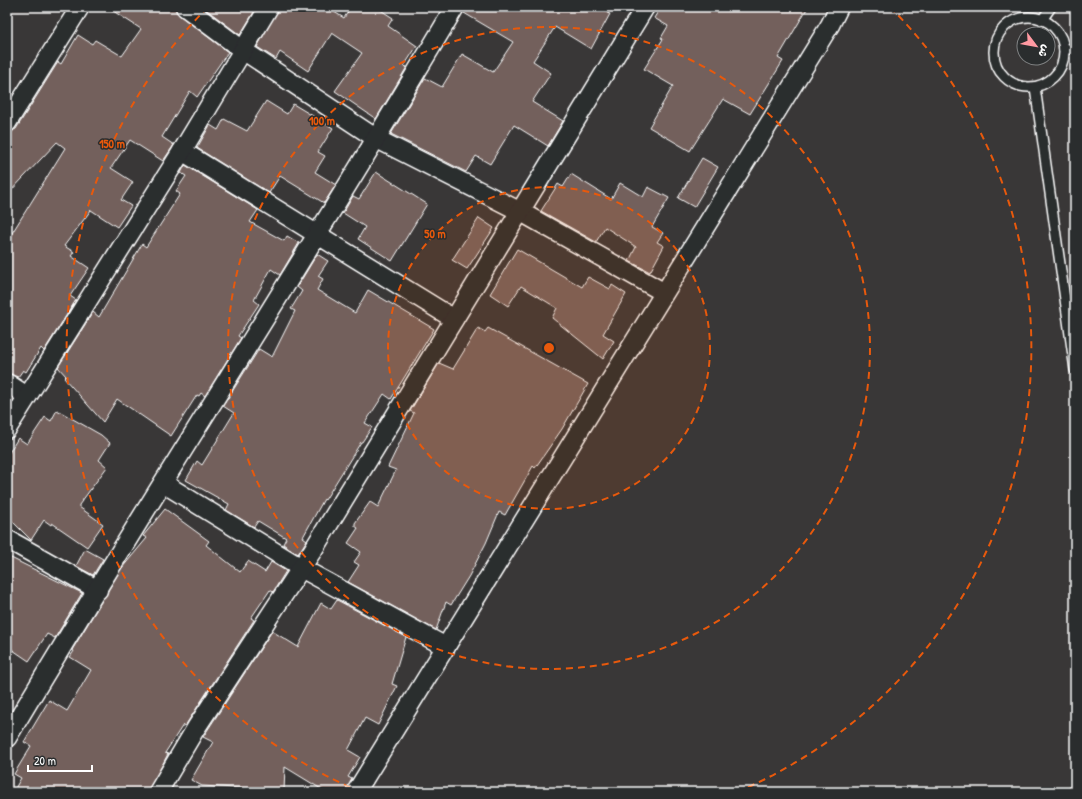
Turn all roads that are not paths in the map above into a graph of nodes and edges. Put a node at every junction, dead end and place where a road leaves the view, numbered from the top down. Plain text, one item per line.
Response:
1 (80, 7) edge
2 (186, 7) edge
3 (269, 7) edge
4 (455, 7) edge
5 (645, 7) edge
6 (839, 7) edge
7 (1051, 7) edge
8 (1042, 20) junction
9 (1064, 49) junction
10 (1075, 49) edge
11 (244, 51) junction
12 (1035, 87) junction
13 (7, 123) edge
14 (377, 139) junction
15 (182, 151) junction
16 (521, 212) junction
17 (317, 235) junction
18 (663, 292) junction
19 (454, 319) junction
20 (1075, 370) edge
21 (7, 383) edge
22 (27, 396) junction
23 (7, 429) edge
24 (163, 483) junction
25 (7, 539) edge
26 (301, 568) junction
27 (98, 590) junction
28 (446, 648) junction
29 (7, 738) edge
30 (158, 792) edge
31 (356, 792) edge

1 - 13 street
2 - 11 street
3 - 11 street
4 - 14 street
5 - 16 street
6 - 18 street
7 - 8 lane
8 - 9 lane
8 - 12 lane
9 - 10 lane
9 - 12 lane
11 - 14 street
11 - 15 street
12 - 20 lane
14 - 16 street
14 - 17 street
15 - 17 street
15 - 22 street
16 - 18 street
16 - 19 street
17 - 19 street
17 - 24 street
18 - 28 street
19 - 26 street
21 - 22 street
22 - 23 street
24 - 26 street
24 - 27 street
25 - 27 street
26 - 28 street
26 - 30 street
27 - 29 street
28 - 31 street

